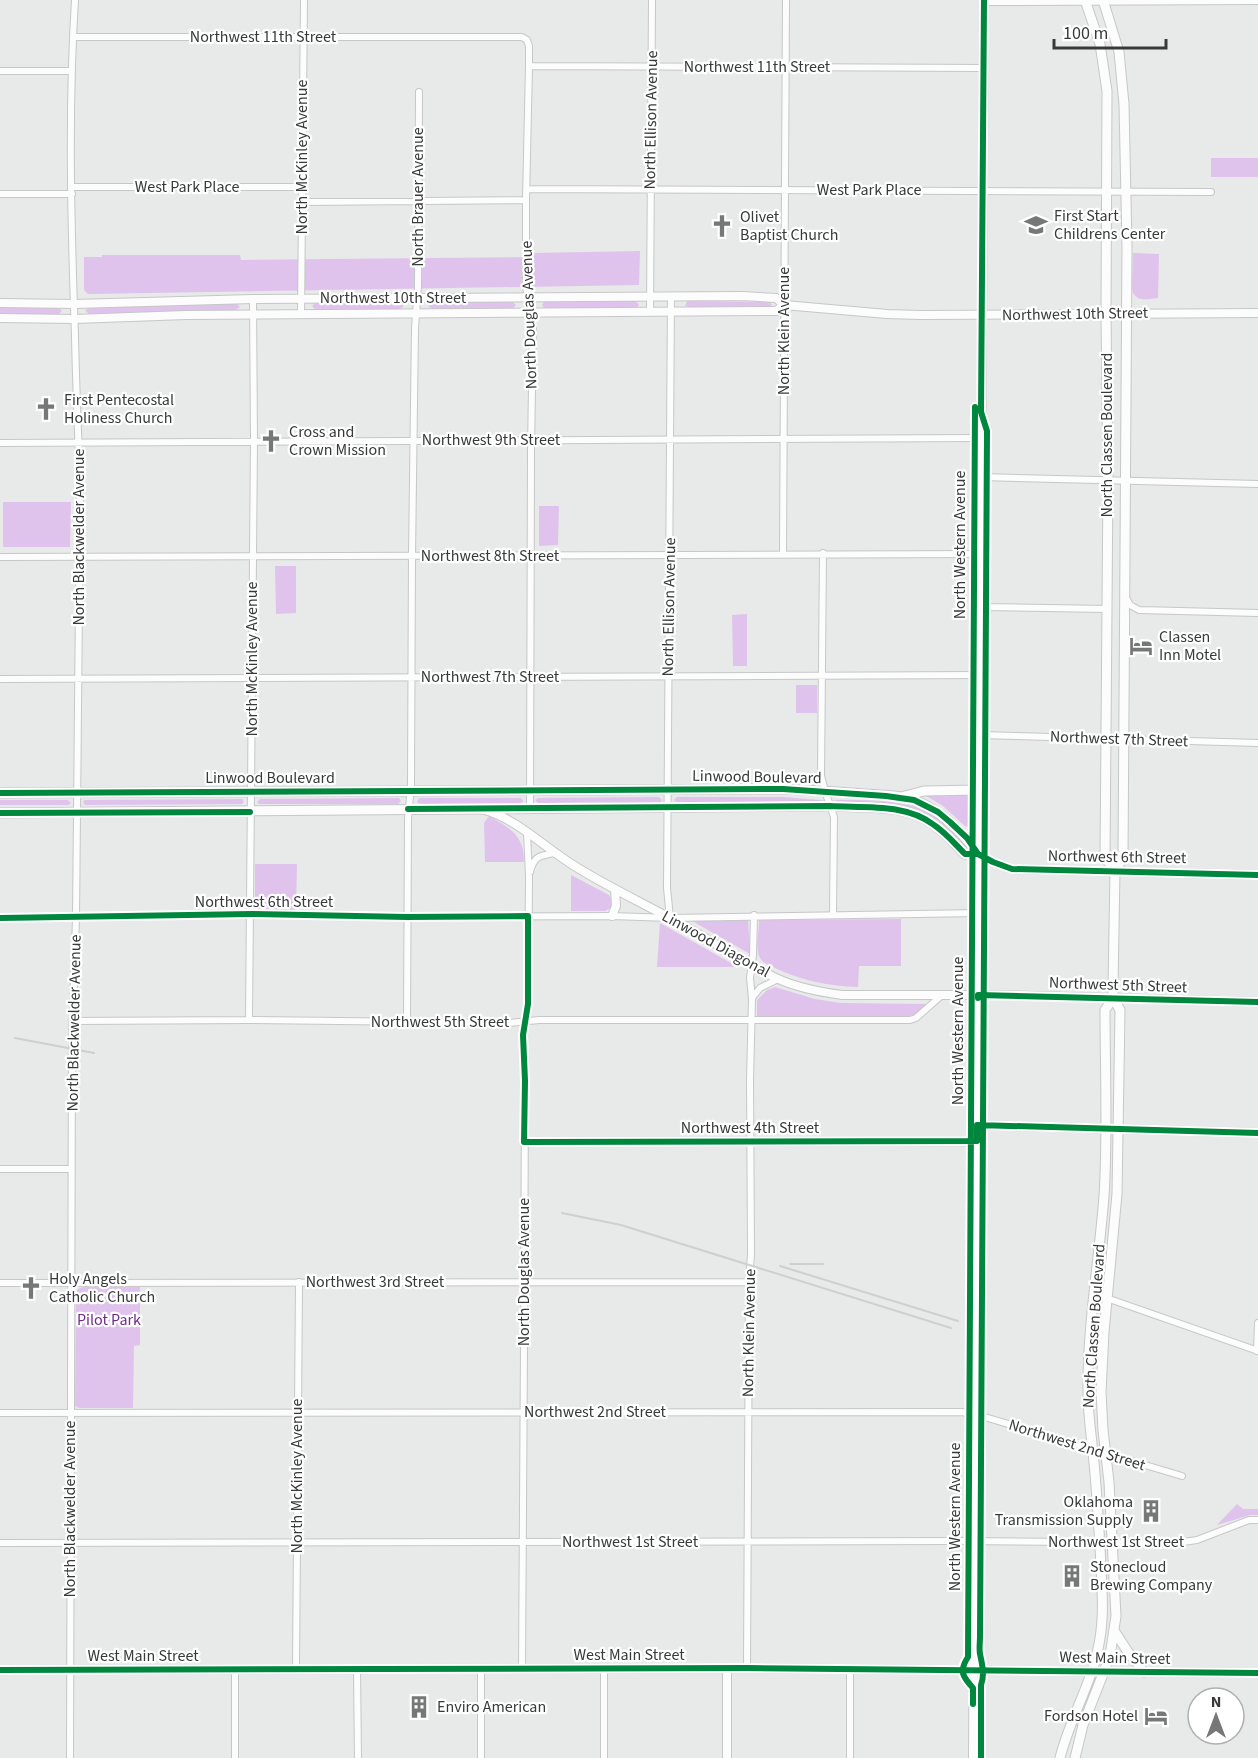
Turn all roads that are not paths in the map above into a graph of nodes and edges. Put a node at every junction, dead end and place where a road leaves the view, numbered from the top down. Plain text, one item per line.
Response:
1 (75, 0) edge
2 (304, 0) edge
3 (652, 0) edge
4 (786, 0) edge
5 (984, 1) edge
6 (1085, 1) edge
7 (1103, 1) edge
8 (1258, 1) edge
9 (73, 37) junction
10 (303, 37) junction
11 (526, 39) joint
12 (529, 66) junction
13 (652, 67) junction
14 (785, 67) junction
15 (984, 68) junction
16 (0, 71) edge
17 (72, 71) junction
18 (419, 92) dead end
19 (302, 187) junction
20 (528, 189) junction
21 (651, 190) junction
22 (784, 190) junction
23 (983, 190) junction
24 (72, 191) junction
25 (1106, 191) junction
26 (1125, 192) junction
27 (1211, 192) dead end
28 (0, 194) edge
29 (526, 200) junction
30 (418, 201) junction
31 (302, 202) junction
32 (650, 296) junction
33 (671, 296) junction
34 (528, 297) junction
35 (301, 298) junction
36 (417, 298) junction
37 (253, 299) junction
38 (0, 303) edge
39 (74, 304) junction
40 (784, 305) junction
41 (650, 312) junction
42 (671, 312) junction
43 (531, 313) junction
44 (1126, 313) junction
45 (1258, 313) edge
46 (301, 314) junction
47 (416, 314) junction
48 (1106, 314) junction
49 (253, 315) junction
50 (982, 315) junction
51 (0, 318) edge
52 (74, 319) junction
53 (981, 438) junction
54 (413, 440) junction
55 (531, 440) junction
56 (670, 440) junction
57 (783, 440) junction
58 (254, 441) junction
59 (0, 443) edge
60 (79, 443) junction
61 (981, 477) junction
62 (1108, 480) junction
63 (1125, 480) junction
64 (1258, 484) edge
65 (823, 553) junction
66 (783, 554) junction
67 (980, 554) junction
68 (670, 555) junction
69 (412, 556) junction
70 (531, 556) junction
71 (0, 557) edge
72 (79, 557) junction
73 (252, 557) junction
74 (1125, 593) junction
75 (980, 607) junction
76 (1107, 609) junction
77 (1139, 610) junction
78 (1258, 613) edge
79 (1125, 621) junction
80 (822, 675) junction
81 (980, 675) junction
82 (412, 677) junction
83 (668, 677) junction
84 (251, 678) junction
85 (530, 678) junction
86 (0, 679) edge
87 (79, 679) junction
88 (979, 735) junction
89 (1107, 739) junction
90 (1124, 740) junction
91 (1258, 743) edge
92 (530, 790) junction
93 (667, 790) junction
94 (979, 790) junction
95 (251, 791) junction
96 (410, 791) junction
97 (825, 791) junction
98 (0, 792) edge
99 (77, 792) junction
100 (899, 797) junction
101 (668, 806) junction
102 (830, 806) junction
103 (480, 808) junction
104 (530, 808) junction
105 (408, 809) junction
106 (76, 812) junction
107 (250, 812) junction
108 (0, 813) edge
109 (527, 833) junction
110 (554, 853) junction
111 (978, 854) junction
112 (1115, 870) junction
113 (1258, 875) edge
114 (529, 876) junction
115 (615, 889) junction
116 (978, 913) junction
117 (251, 914) junction
118 (833, 914) junction
119 (754, 915) junction
120 (528, 916) junction
121 (612, 916) junction
122 (407, 917) junction
123 (0, 918) edge
124 (76, 918) junction
125 (670, 918) junction
126 (752, 965) junction
127 (778, 979) junction
128 (943, 995) junction
129 (978, 995) junction
130 (1113, 998) junction
131 (752, 999) junction
132 (1258, 1002) edge
133 (249, 1020) junction
134 (752, 1020) junction
135 (73, 1021) junction
136 (406, 1022) junction
137 (525, 1022) junction
138 (977, 1125) junction
139 (1105, 1129) junction
140 (1118, 1129) junction
141 (1258, 1133) edge
142 (977, 1141) junction
143 (524, 1142) junction
144 (750, 1142) junction
145 (0, 1169) edge
146 (71, 1169) junction
147 (299, 1282) junction
148 (523, 1282) junction
149 (749, 1282) junction
150 (0, 1283) edge
151 (72, 1283) junction
152 (1095, 1294) junction
153 (1107, 1298) junction
154 (1258, 1323) edge
155 (1258, 1351) edge
156 (70, 1412) junction
157 (524, 1412) junction
158 (748, 1412) junction
159 (0, 1413) edge
160 (297, 1413) junction
161 (975, 1415) junction
162 (1093, 1450) junction
163 (1106, 1454) junction
164 (1182, 1476) dead end
165 (1257, 1519) edge
166 (974, 1541) junction
167 (297, 1542) junction
168 (523, 1542) junction
169 (748, 1542) junction
170 (1100, 1542) junction
171 (1112, 1542) junction
172 (0, 1543) edge
173 (71, 1543) junction
174 (1115, 1632) junction
175 (604, 1668) junction
176 (727, 1668) junction
177 (747, 1668) junction
178 (296, 1669) junction
179 (357, 1669) junction
180 (480, 1669) junction
181 (522, 1669) junction
182 (850, 1669) junction
183 (0, 1670) edge
184 (70, 1670) junction
185 (235, 1670) junction
186 (973, 1670) junction
187 (1092, 1671) junction
188 (1105, 1671) junction
189 (1144, 1672) junction
190 (1258, 1673) edge
191 (70, 1758) edge
192 (235, 1758) edge
193 (358, 1758) edge
194 (481, 1758) edge
195 (604, 1758) edge
196 (727, 1758) edge
197 (850, 1758) edge
198 (973, 1758) edge
199 (1060, 1758) edge
200 (1075, 1758) edge

1 - 9 street, North Blackwelder Avenue
2 - 10 street, North McKinley Avenue
3 - 13 street, North Ellison Avenue
4 - 14 street, North Klein Avenue
5 - 6 street
5 - 15 main road, North Western Avenue
6 - 7 street
6 - 25 main road, North Classen Boulevard
7 - 8 street
7 - 26 main road, North Classen Boulevard
9 - 10 street, Northwest 11th Street
9 - 17 street, North Blackwelder Avenue
10 - 11 street, Northwest 11th Street
10 - 19 street, North McKinley Avenue
11 - 12 street, North Douglas Avenue
12 - 13 street, Northwest 11th Street
12 - 20 street, North Douglas Avenue
13 - 14 street, Northwest 11th Street
13 - 21 street, North Ellison Avenue
14 - 15 street, Northwest 11th Street
14 - 22 street, North Klein Avenue
15 - 23 main road, North Western Avenue
16 - 17 street
17 - 24 street, North Blackwelder Avenue
18 - 30 street, North Brauer Avenue
19 - 24 street, West Park Place
19 - 31 street, North McKinley Avenue
20 - 21 street, West Park Place
20 - 29 street, North Douglas Avenue
21 - 22 street, West Park Place
21 - 32 street, North Ellison Avenue
22 - 23 street, West Park Place
22 - 40 street, North Klein Avenue
23 - 25 street, West Park Place
23 - 50 main road, North Western Avenue
24 - 28 street, West Park Place
24 - 39 street, North Blackwelder Avenue
25 - 26 street, West Park Place
25 - 48 main road, North Classen Boulevard
26 - 27 street, West Park Place
26 - 44 main road, North Classen Boulevard
29 - 30 street
29 - 34 street, North Douglas Avenue
30 - 31 street
30 - 36 street, North Brauer Avenue
31 - 35 street, North McKinley Avenue
32 - 33 main road, Northwest 10th Street
32 - 34 main road, Northwest 10th Street
32 - 41 street, North Ellison Avenue
33 - 40 main road, Northwest 10th Street
33 - 42 street, North Ellison Avenue
34 - 36 main road, Northwest 10th Street
34 - 43 street, North Douglas Avenue
35 - 36 main road, Northwest 10th Street
35 - 37 main road, Northwest 10th Street
35 - 46 street, North McKinley Avenue
36 - 47 street, North Brauer Avenue
37 - 39 main road, Northwest 10th Street
37 - 49 street, North McKinley Avenue
38 - 39 main road, Northwest 10th Street
39 - 52 street, North Blackwelder Avenue
40 - 42 main road, Northwest 10th Street
40 - 50 main road, Northwest 10th Street
40 - 57 street, North Klein Avenue
41 - 42 main road, Northwest 10th Street
41 - 43 main road, Northwest 10th Street
42 - 56 street, North Ellison Avenue
43 - 47 main road, Northwest 10th Street
43 - 55 street, North Douglas Avenue
44 - 45 main road, Northwest 10th Street
44 - 48 main road, Northwest 10th Street
44 - 63 main road, North Classen Boulevard
46 - 47 main road, Northwest 10th Street
46 - 49 main road, Northwest 10th Street
47 - 54 street, North Brauer Avenue
48 - 50 main road, Northwest 10th Street
48 - 62 main road, North Classen Boulevard
49 - 52 main road, Northwest 10th Street
49 - 58 street, North McKinley Avenue
50 - 53 main road, North Western Avenue
51 - 52 main road, Northwest 10th Street
52 - 60 street, North Blackwelder Avenue
53 - 57 street, Northwest 9th Street
53 - 61 main road, North Western Avenue
54 - 55 street, Northwest 9th Street
54 - 58 street, Northwest 9th Street
54 - 69 street, North Brauer Avenue
55 - 56 street, Northwest 9th Street
55 - 70 street, North Douglas Avenue
56 - 57 street, Northwest 9th Street
56 - 68 street, North Ellison Avenue
57 - 66 street, North Klein Avenue
58 - 60 street, Northwest 9th Street
58 - 73 street, North McKinley Avenue
59 - 60 street, Northwest 9th Street
60 - 72 street, North Blackwelder Avenue
61 - 62 street
61 - 67 main road, North Western Avenue
62 - 63 street
62 - 76 main road, North Classen Boulevard
63 - 64 street
63 - 74 main road, North Classen Boulevard
65 - 66 street, Northwest 8th Street
65 - 67 street, Northwest 8th Street
65 - 80 street
66 - 68 street, Northwest 8th Street
67 - 75 main road, North Western Avenue
68 - 70 street, Northwest 8th Street
68 - 83 street, North Ellison Avenue
69 - 70 street, Northwest 8th Street
69 - 73 street, Northwest 8th Street
69 - 82 street, North Brauer Avenue
70 - 85 street, North Douglas Avenue
71 - 72 street, Northwest 8th Street
72 - 73 street, Northwest 8th Street
72 - 87 street, North Blackwelder Avenue
73 - 84 street, North McKinley Avenue
74 - 77 street
74 - 79 main road, North Classen Boulevard
75 - 76 street
75 - 81 main road, North Western Avenue
76 - 89 main road, North Classen Boulevard
77 - 78 street
77 - 79 street
79 - 90 main road, North Classen Boulevard
80 - 81 street, Northwest 7th Street
80 - 83 street, Northwest 7th Street
80 - 97 street
81 - 88 main road, North Western Avenue
82 - 84 street, Northwest 7th Street
82 - 85 street, Northwest 7th Street
82 - 96 street, North Brauer Avenue
83 - 85 street, Northwest 7th Street
83 - 93 street, North Ellison Avenue
84 - 87 street, Northwest 7th Street
84 - 95 street, North McKinley Avenue
85 - 92 street, North Douglas Avenue
86 - 87 street, Northwest 7th Street
87 - 99 street, North Blackwelder Avenue
88 - 89 street, Northwest 7th Street
88 - 94 main road, North Western Avenue
89 - 90 street, Northwest 7th Street
89 - 112 main road, North Classen Boulevard
90 - 91 street, Northwest 7th Street
90 - 112 main road, North Classen Boulevard
92 - 93 main road, Linwood Boulevard
92 - 96 main road, Linwood Boulevard
92 - 104 street, North Douglas Avenue
93 - 97 main road, Linwood Boulevard
93 - 101 street, North Ellison Avenue
94 - 100 main road
94 - 111 main road, North Western Avenue
95 - 96 main road, Linwood Boulevard
95 - 99 main road, Linwood Boulevard
95 - 107 street, North McKinley Avenue
96 - 105 street, North Brauer Avenue
97 - 100 main road, Linwood Boulevard
97 - 102 street
98 - 99 main road, Linwood Boulevard
99 - 106 street, North Blackwelder Avenue
100 - 111 main road, Linwood Boulevard
101 - 102 main road, Linwood Boulevard
101 - 104 main road, Linwood Boulevard
101 - 125 street, North Ellison Avenue
102 - 111 main road, Linwood Boulevard
102 - 118 street
103 - 104 main road, Linwood Boulevard
103 - 105 main road, Linwood Boulevard
103 - 109 main road, Linwood Diagonal
105 - 107 main road, Linwood Boulevard
105 - 122 street, North Brauer Avenue
106 - 107 main road, Linwood Boulevard
106 - 108 main road, Linwood Boulevard
106 - 124 street, North Blackwelder Avenue
107 - 117 street, North McKinley Avenue
109 - 110 main road, Linwood Diagonal
109 - 114 street, North Douglas Avenue
110 - 114 street
110 - 115 main road, Linwood Diagonal
111 - 112 main road, Northwest 6th Street
111 - 116 main road, North Western Avenue
112 - 113 main road, Northwest 6th Street
112 - 130 main road, North Classen Boulevard
114 - 120 street, North Douglas Avenue
115 - 121 main road
115 - 125 main road, Linwood Diagonal
116 - 118 street, Northwest 6th Street
116 - 129 main road, North Western Avenue
117 - 122 street, Northwest 6th Street
117 - 124 street, Northwest 6th Street
117 - 133 street, North McKinley Avenue
118 - 119 street, Northwest 6th Street
119 - 125 street, Northwest 6th Street
119 - 126 street, North Klein Avenue
120 - 121 street, Northwest 6th Street
120 - 122 street, Northwest 6th Street
120 - 137 street, North Douglas Avenue
121 - 125 street, Northwest 6th Street
122 - 136 street, North Brauer Avenue
123 - 124 street, Northwest 6th Street
124 - 135 street, North Blackwelder Avenue
125 - 126 main road, Linwood Diagonal
126 - 127 main road, Linwood Diagonal
126 - 131 street, North Klein Avenue
127 - 128 main road, Linwood Diagonal
127 - 131 street
128 - 129 main road, Linwood Diagonal
128 - 134 street, Northwest 5th Street
129 - 130 main road, Northwest 5th Street
129 - 138 main road, North Western Avenue
130 - 132 main road, Northwest 5th Street
130 - 139 main road, North Classen Boulevard
130 - 140 main road, North Classen Boulevard
131 - 134 street, North Klein Avenue
133 - 135 street, Northwest 5th Street
133 - 136 street, Northwest 5th Street
134 - 137 street, Northwest 5th Street
134 - 144 street, North Klein Avenue
135 - 146 street, North Blackwelder Avenue
136 - 137 street, Northwest 5th Street
137 - 143 street, North Douglas Avenue
138 - 139 main road
138 - 142 main road, North Western Avenue
139 - 140 main road
139 - 152 main road, North Classen Boulevard
140 - 141 main road
140 - 153 main road, North Classen Boulevard
142 - 144 main road, Northwest 4th Street
142 - 161 main road, North Western Avenue
143 - 144 main road, Northwest 4th Street
143 - 148 street, North Douglas Avenue
144 - 149 street, North Klein Avenue
145 - 146 street
146 - 151 street, North Blackwelder Avenue
147 - 148 street, Northwest 3rd Street
147 - 151 street, Northwest 3rd Street
147 - 160 street, North McKinley Avenue
148 - 149 street, Northwest 3rd Street
148 - 157 street, North Douglas Avenue
149 - 158 street, North Klein Avenue
150 - 151 street, Northwest 3rd Street
151 - 156 street, North Blackwelder Avenue
152 - 153 street
152 - 162 main road, North Classen Boulevard
153 - 155 street
153 - 163 main road, North Classen Boulevard
154 - 155 street
156 - 159 street, Northwest 2nd Street
156 - 160 street, Northwest 2nd Street
156 - 173 street, North Blackwelder Avenue
157 - 158 street, Northwest 2nd Street
157 - 160 street, Northwest 2nd Street
157 - 168 street, North Douglas Avenue
158 - 161 street, Northwest 2nd Street
158 - 169 street, North Klein Avenue
160 - 167 street, North McKinley Avenue
161 - 162 street, Northwest 2nd Street
161 - 166 main road, North Western Avenue
162 - 163 street, Northwest 2nd Street
162 - 170 main road, North Classen Boulevard
163 - 164 street, Northwest 2nd Street
163 - 171 main road, North Classen Boulevard
165 - 171 street, Northwest 1st Street
166 - 169 street, Northwest 1st Street
166 - 170 street, Northwest 1st Street
166 - 186 main road, North Western Avenue
167 - 168 street, Northwest 1st Street
167 - 173 street, Northwest 1st Street
167 - 178 street, North McKinley Avenue
168 - 169 street, Northwest 1st Street
168 - 181 street, North Douglas Avenue
169 - 177 street, North Klein Avenue
170 - 171 street, Northwest 1st Street
170 - 187 main road, North Classen Boulevard
171 - 174 main road, North Classen Boulevard
172 - 173 street, Northwest 1st Street
173 - 184 street, North Blackwelder Avenue
174 - 188 main road, North Classen Boulevard
174 - 189 main road
175 - 176 main road, West Main Street
175 - 181 main road, West Main Street
175 - 195 street
176 - 177 main road, West Main Street
176 - 196 main road
177 - 182 main road, West Main Street
178 - 179 main road, West Main Street
178 - 185 main road, West Main Street
179 - 180 main road, West Main Street
179 - 193 street
180 - 181 main road, West Main Street
180 - 194 street
182 - 186 main road, West Main Street
182 - 197 street
183 - 184 main road, West Main Street
184 - 185 main road, West Main Street
184 - 191 street, North Blackwelder Avenue
185 - 192 street
186 - 187 main road, West Main Street
186 - 198 main road, North Western Avenue
187 - 188 main road, West Main Street
187 - 199 main road, North Classen Boulevard
188 - 189 main road, West Main Street
188 - 200 main road, North Classen Boulevard
189 - 190 main road, West Main Street

